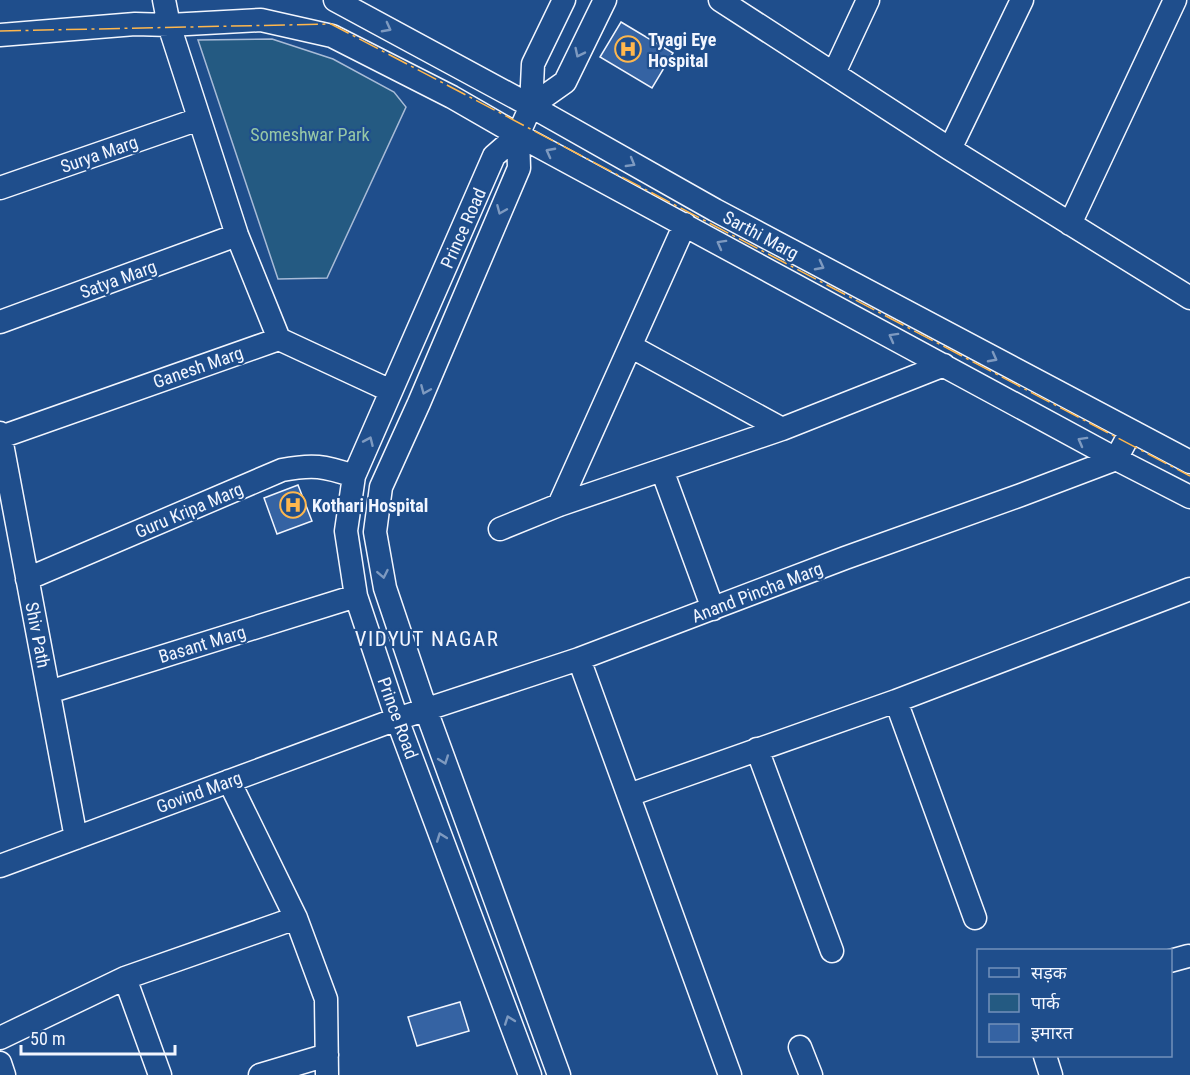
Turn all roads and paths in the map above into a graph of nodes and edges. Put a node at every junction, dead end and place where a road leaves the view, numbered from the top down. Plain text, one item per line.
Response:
1 (164, 0) edge
2 (335, 0) edge
3 (564, 0) edge
4 (605, 0) edge
5 (868, 0) edge
6 (1022, 0) edge
7 (1175, 0) edge
8 (732, 3) edge
9 (169, 25) junction
10 (0, 35) edge
11 (834, 73) junction
12 (531, 106) junction
13 (199, 119) junction
14 (518, 135) junction
15 (950, 149) junction
16 (0, 188) edge
17 (685, 224) junction
18 (1070, 224) junction
19 (237, 236) junction
20 (1190, 298) edge
21 (0, 322) edge
22 (935, 327) junction
23 (279, 339) junction
24 (632, 347) junction
25 (921, 353) junction
26 (944, 365) junction
27 (391, 391) junction
28 (782, 429) junction
29 (1131, 431) junction
30 (0, 435) edge
31 (1116, 459) junction
32 (1190, 462) edge
33 (662, 470) junction
34 (354, 476) junction
35 (1190, 497) edge
36 (559, 505) junction
37 (500, 529) dead end
38 (27, 579) junction
39 (1190, 588) edge
40 (356, 596) junction
41 (713, 609) junction
42 (579, 658) junction
43 (49, 692) junction
44 (896, 701) junction
45 (426, 710) junction
46 (397, 719) junction
47 (758, 749) junction
48 (229, 781) junction
49 (629, 795) junction
50 (76, 838) junction
51 (0, 866) edge
52 (296, 918) junction
53 (975, 918) dead end
54 (832, 951) dead end
55 (124, 978) junction
56 (0, 1038) edge
57 (800, 1047) dead end
58 (1045, 1057) edge
59 (0, 1063) edge
60 (327, 1065) edge
61 (4, 1075) edge
62 (160, 1075) edge
63 (260, 1075) edge
64 (530, 1075) edge
65 (559, 1075) edge
66 (730, 1075) edge
67 (811, 1075) edge
68 (1052, 1075) edge

1 - 9 street
2 -> 12 street, Sarthi Marg
3 - 12 street, Prince Road
4 -> 12 street
5 - 11 street
6 - 15 street
7 - 18 street
8 - 11 street
9 - 10 street
9 - 13 street
9 - 14 street
11 - 15 street
12 - 14 street, Prince Road
12 -> 22 street, Sarthi Marg
13 - 16 street, Surya Marg
13 - 19 street
17 -> 14 street
14 - 27 street, Prince Road
14 -> 45 street, Prince Road
15 - 18 street
17 - 24 street
25 -> 17 street
18 - 20 street
19 - 21 street, Satya Marg
19 - 23 street
22 - 25 street
22 -> 29 street, Sarthi Marg
23 - 27 street
23 - 30 street, Ganesh Marg
24 - 28 street
24 - 36 street
25 - 26 street
26 - 28 street
31 -> 26 street
34 -> 27 street, Prince Road
28 - 33 street
29 - 31 street
29 - 32 street, Sarthi Marg
30 - 38 street, Shiv Path
31 - 35 street
31 - 41 street, Anand Pincha Marg
33 - 36 street
33 - 41 street
34 - 38 street, Guru Kripa Marg
34 - 40 street, Prince Road
36 - 37 street
38 - 43 street, Shiv Path
39 - 44 street
40 - 43 street, Basant Marg
40 - 46 street, Prince Road
41 - 42 street, Anand Pincha Marg
42 - 45 street, Anand Pincha Marg
42 - 49 street
43 - 50 street, Shiv Path
44 - 47 street
44 - 53 street
45 - 46 street, Anand Pincha Marg
45 -> 65 street, Prince Road
46 - 48 street, Govind Marg
64 -> 46 street, Prince Road
47 - 49 street
47 - 54 street
48 - 50 street, Govind Marg
48 - 52 street
49 - 66 street
50 - 51 street, Govind Marg
52 - 55 street
52 - 60 street
55 - 56 street
55 - 62 street
57 - 67 street
58 - 68 street
59 - 61 street
60 - 63 street

